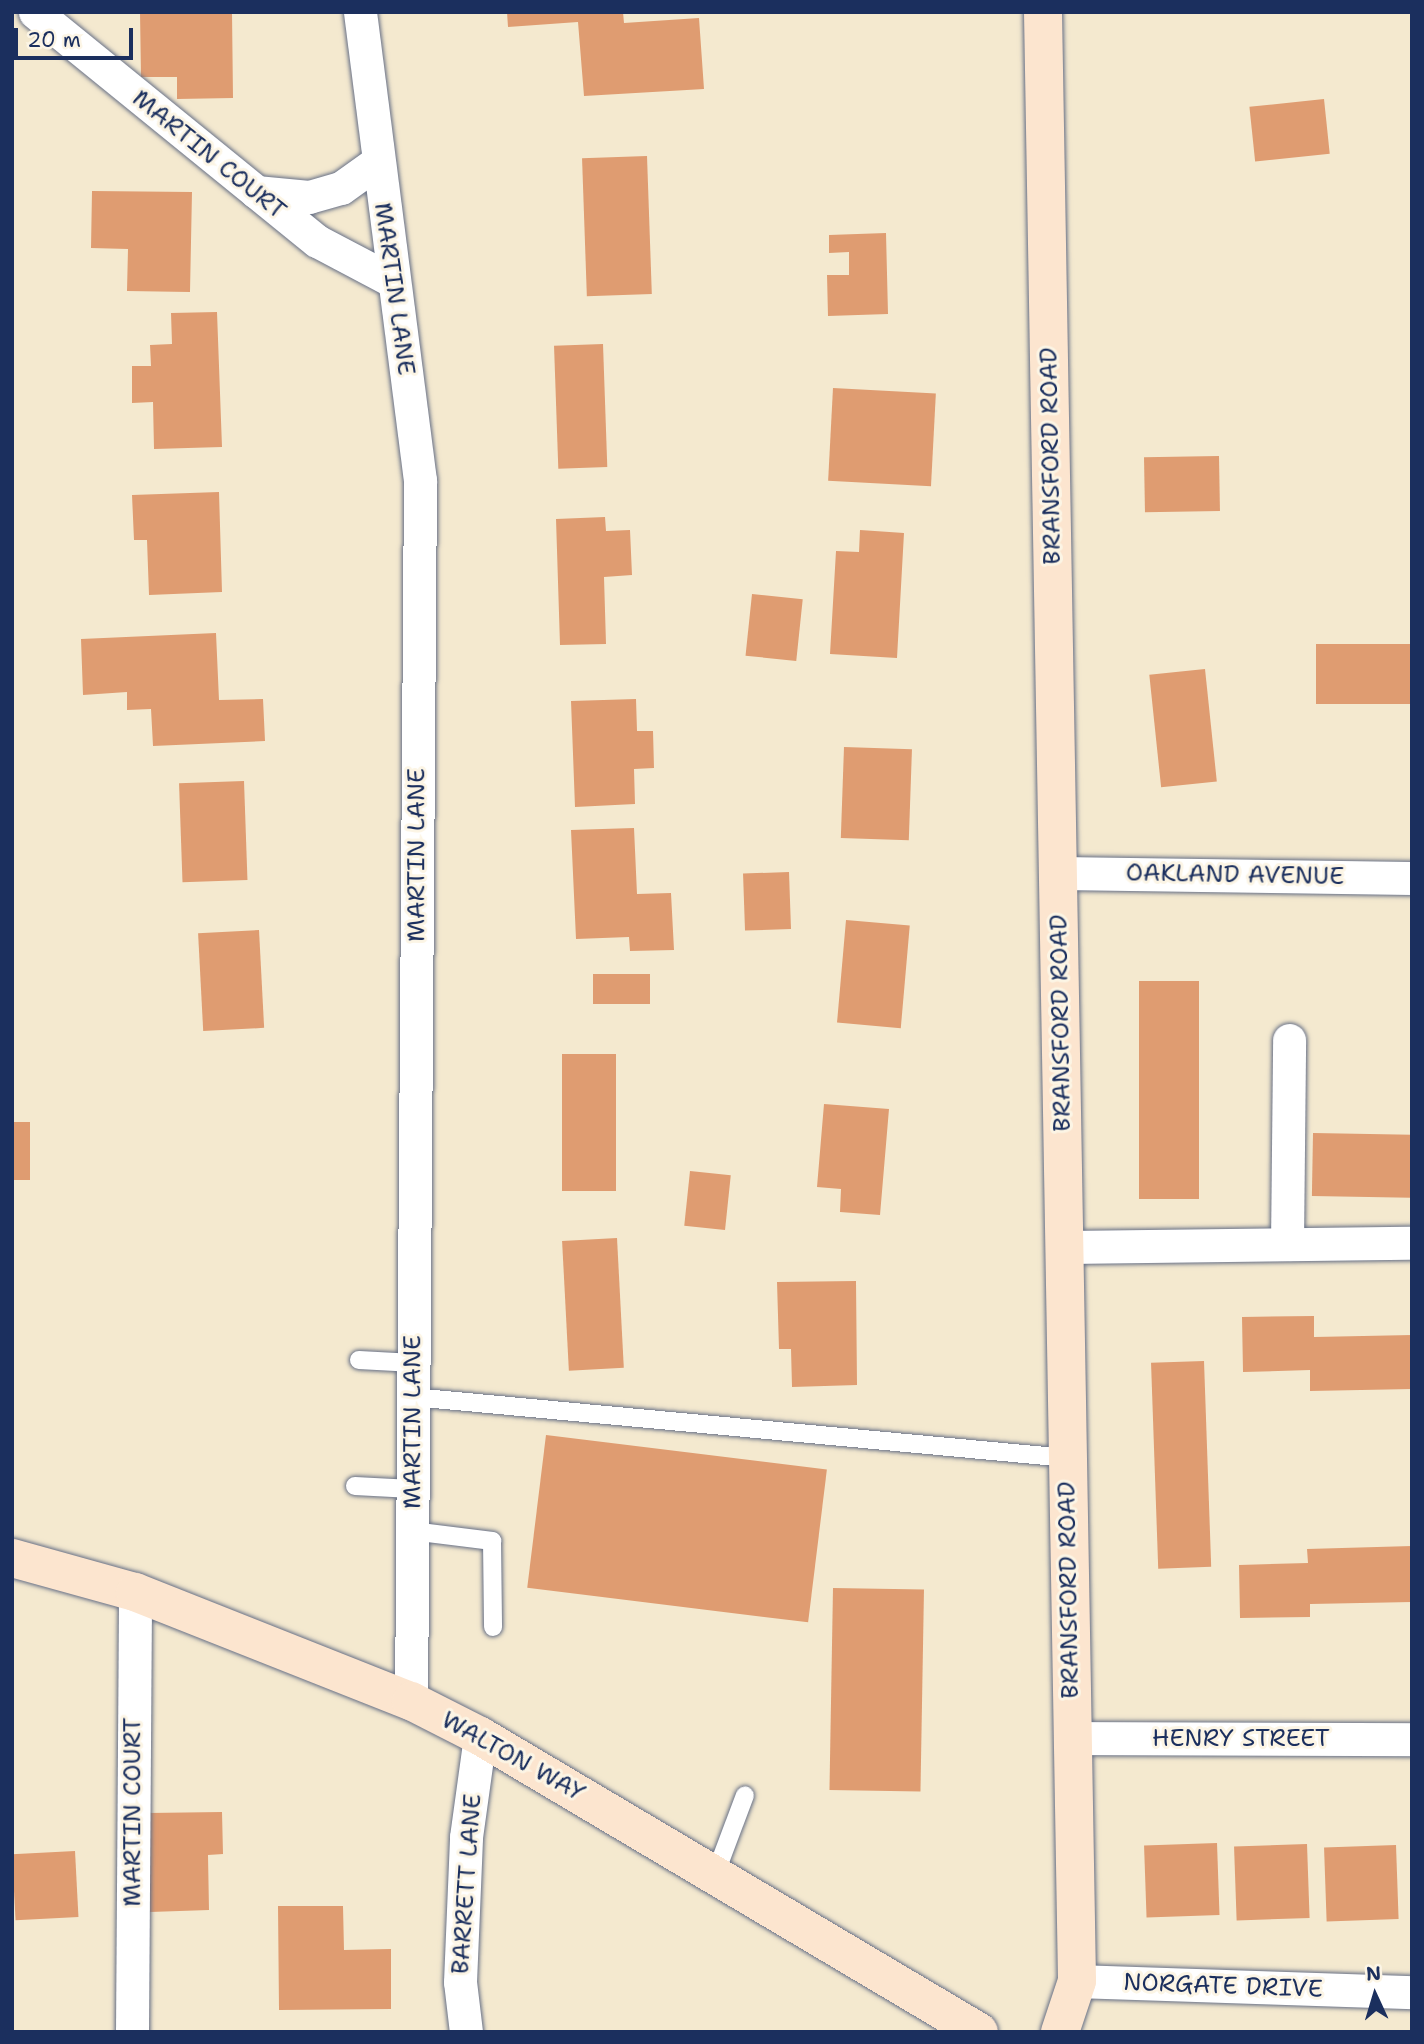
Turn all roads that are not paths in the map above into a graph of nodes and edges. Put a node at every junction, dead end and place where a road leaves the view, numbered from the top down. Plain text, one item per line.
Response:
1 (35, 12) edge
2 (360, 12) edge
3 (1043, 12) edge
4 (377, 162) junction
5 (256, 192) junction
6 (393, 281) junction
7 (1059, 873) junction
8 (1412, 878) edge
9 (1289, 1040) dead end
10 (1412, 1243) edge
11 (1287, 1244) junction
12 (1064, 1247) junction
13 (359, 1360) dead end
14 (414, 1363) junction
15 (413, 1397) junction
16 (1067, 1458) junction
17 (355, 1486) dead end
18 (412, 1489) junction
19 (412, 1531) junction
20 (12, 1558) edge
21 (135, 1592) junction
22 (493, 1627) dead end
23 (411, 1701) junction
24 (480, 1735) junction
25 (1071, 1738) junction
26 (1412, 1739) edge
27 (745, 1795) dead end
28 (715, 1875) junction
29 (1077, 1981) junction
30 (1412, 1992) edge
31 (132, 2032) edge
32 (466, 2032) edge
33 (979, 2032) edge
34 (1060, 2032) edge

1 - 5 street, MARTIN COURT
2 - 4 street, MARTIN LANE
3 - 7 street, BRANSFORD ROAD
4 - 5 street
4 - 6 street, MARTIN LANE
5 - 6 street, MARTIN COURT
6 - 14 street, MARTIN LANE
7 - 8 street, OAKLAND AVENUE
7 - 12 street, BRANSFORD ROAD
9 - 11 street
10 - 11 street
11 - 12 street
12 - 16 street, BRANSFORD ROAD
13 - 14 lane
14 - 15 street, MARTIN LANE
15 - 16 lane
15 - 18 street, MARTIN LANE
16 - 25 street, BRANSFORD ROAD
17 - 18 lane
18 - 19 street, MARTIN LANE
19 - 22 lane
19 - 23 street, MARTIN LANE
20 - 21 street, WALTON WAY
21 - 23 street, WALTON WAY
21 - 31 street, MARTIN COURT
23 - 24 street, WALTON WAY
24 - 28 street, WALTON WAY
24 - 32 street, BARRETT LANE
25 - 26 street, HENRY STREET
25 - 29 street, BRANSFORD ROAD
27 - 28 lane
28 - 33 street, WALTON WAY
29 - 30 street, NORGATE DRIVE
29 - 34 street, BRANSFORD ROAD

